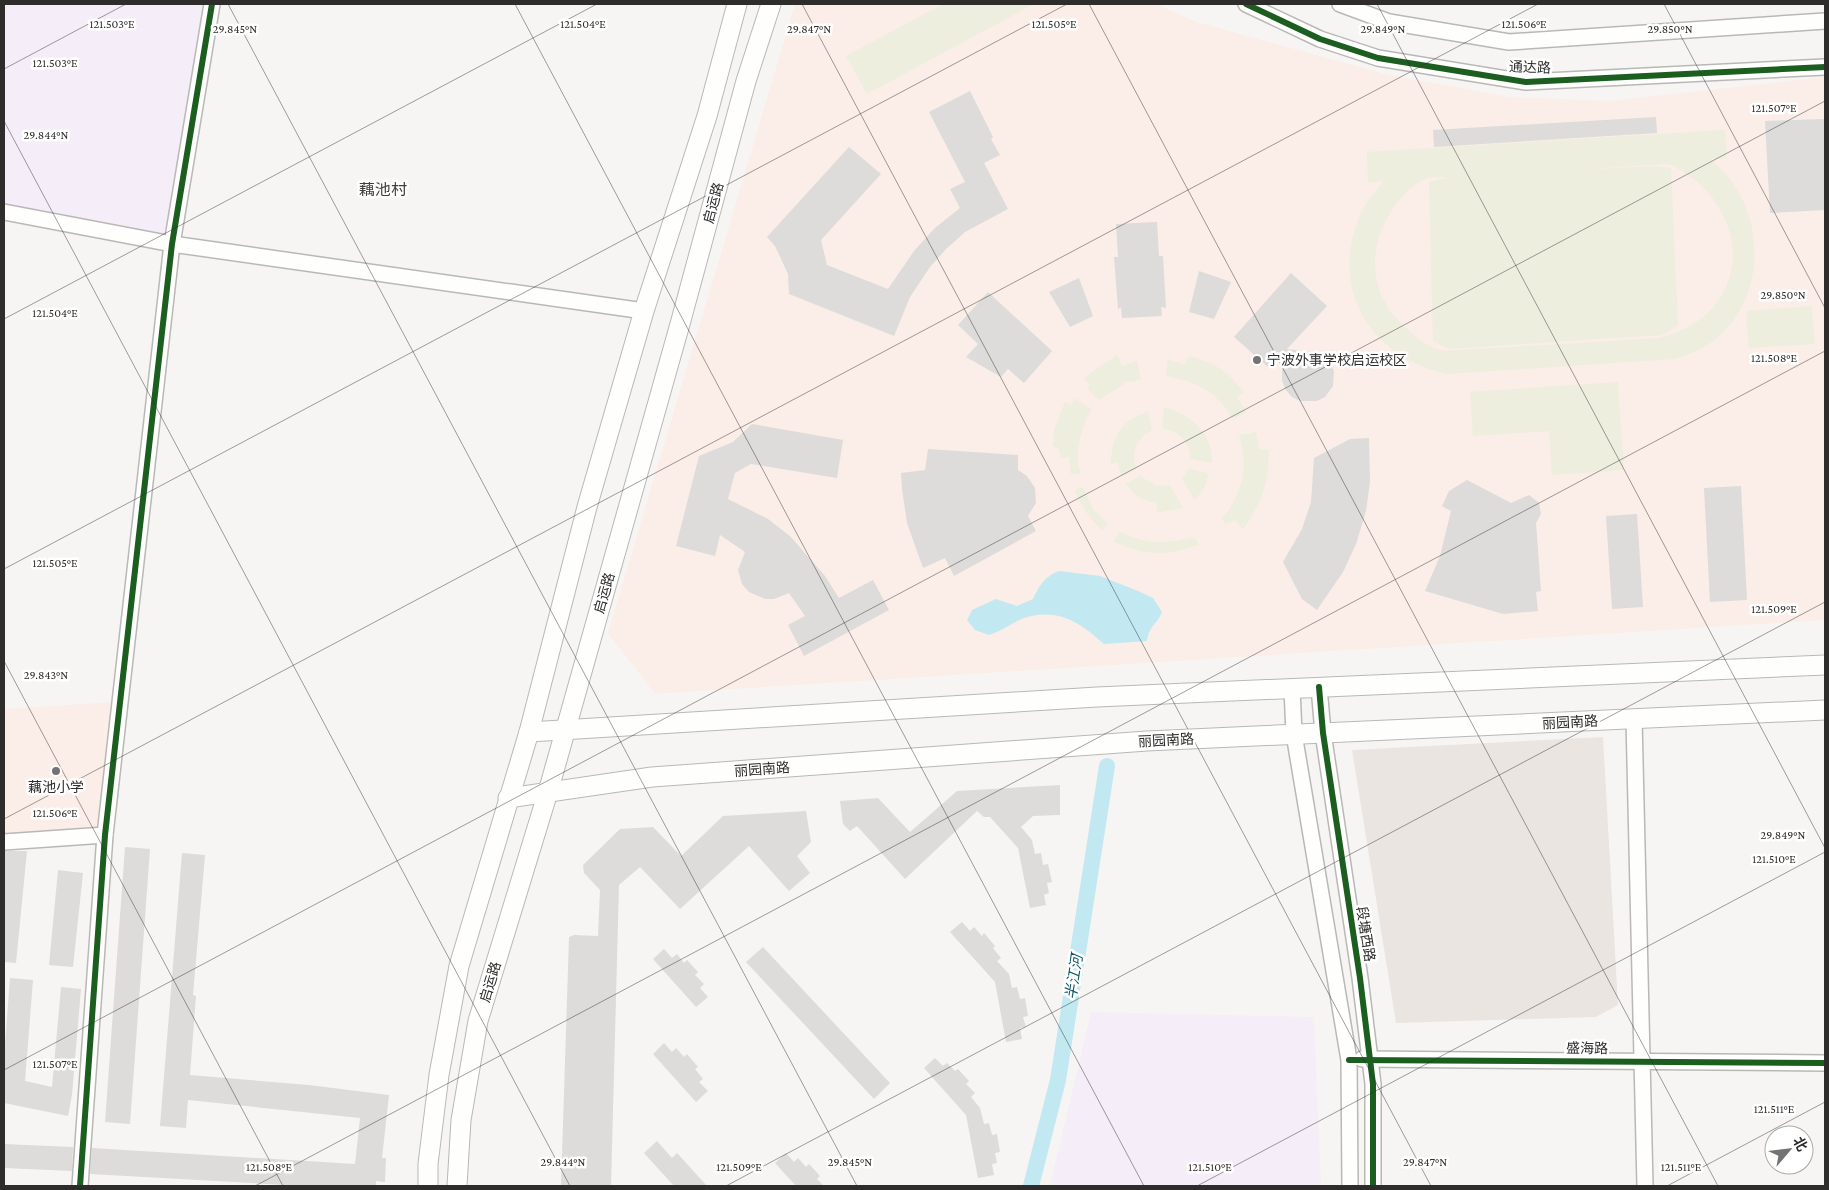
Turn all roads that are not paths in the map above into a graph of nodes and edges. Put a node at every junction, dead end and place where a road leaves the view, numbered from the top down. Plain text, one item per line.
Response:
1 (212, 4) edge
2 (737, 4) edge
3 (771, 4) edge
4 (1246, 4) edge
5 (1340, 4) edge
6 (1825, 21) edge
7 (1825, 67) edge
8 (4, 212) edge
9 (172, 244) junction
10 (644, 311) junction
11 (1825, 665) edge
12 (1319, 687) junction
13 (1292, 688) junction
14 (1825, 710) edge
15 (1634, 719) junction
16 (566, 729) junction
17 (529, 732) junction
18 (1323, 733) junction
19 (1294, 734) junction
20 (548, 792) junction
21 (508, 798) junction
22 (105, 836) junction
23 (4, 842) edge
24 (1370, 1058) junction
25 (1349, 1060) junction
26 (1640, 1061) junction
27 (1825, 1063) edge
28 (80, 1186) edge
29 (428, 1186) edge
30 (457, 1186) edge
31 (1350, 1186) edge
32 (1373, 1186) edge
33 (1645, 1186) edge

1 - 9 street
2 - 10 main road
3 - 16 main road, 启运路
4 - 7 street, 通达路
5 - 6 street, 通达路
8 - 9 street
9 - 10 street
9 - 22 street
10 - 17 main road
11 - 12 main road
12 - 13 main road
12 - 18 street, 段塘西路
13 - 16 main road
13 - 19 street
14 - 15 main road, 丽园南路
15 - 18 main road, 丽园南路
15 - 26 street
16 - 17 main road
16 - 20 main road, 启运路
17 - 21 main road
18 - 19 main road, 丽园南路
18 - 24 street, 段塘西路
19 - 20 main road, 丽园南路
19 - 25 street
20 - 21 main road, 丽园南路
20 - 30 main road, 启运路
21 - 29 main road
22 - 23 street
22 - 28 street
24 - 25 street, 盛海路
24 - 26 street, 盛海路
24 - 32 street, 段塘西路
25 - 31 street
26 - 27 street, 盛海路
26 - 33 street

